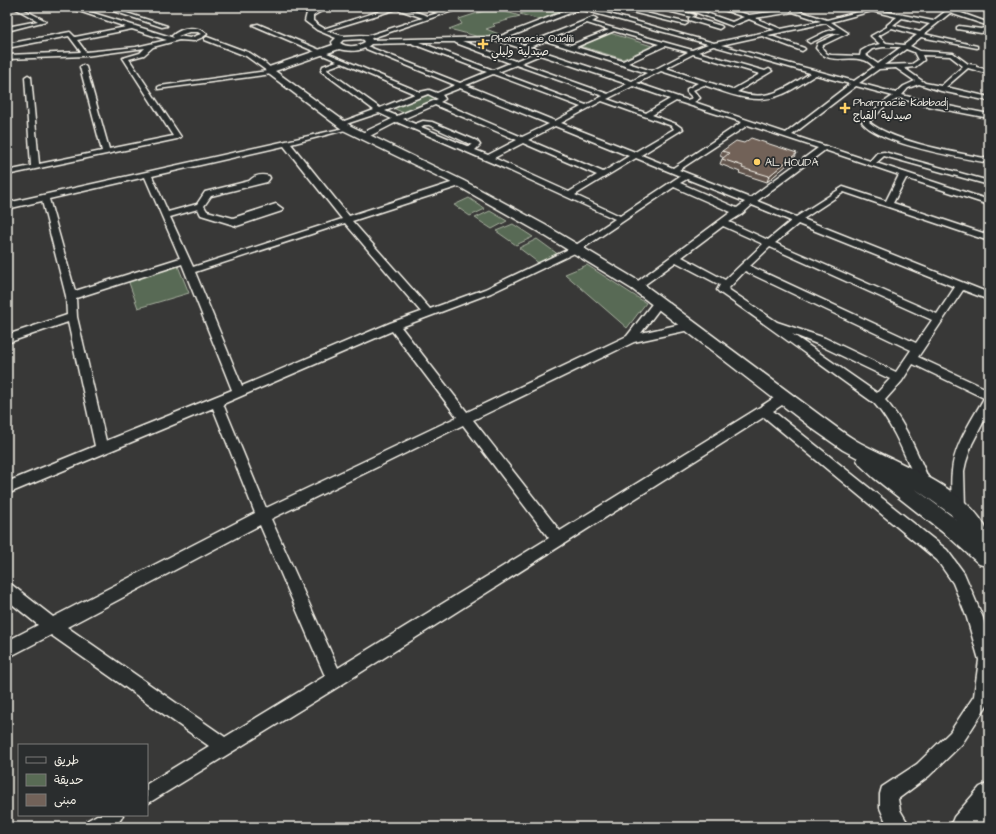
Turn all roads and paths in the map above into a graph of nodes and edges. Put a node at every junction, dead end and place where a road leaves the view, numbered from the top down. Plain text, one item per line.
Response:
1 (15, 7) edge
2 (69, 7) edge
3 (103, 7) edge
4 (325, 7) edge
5 (397, 7) edge
6 (424, 7) edge
7 (462, 7) edge
8 (579, 7) edge
9 (613, 7) edge
10 (671, 7) edge
11 (684, 7) edge
12 (717, 7) edge
13 (736, 7) edge
14 (882, 7) edge
15 (939, 7) edge
16 (952, 9) edge
17 (873, 10) junction
18 (443, 13) junction
19 (705, 14) junction
20 (738, 14) junction
21 (604, 15) junction
22 (693, 17) junction
23 (749, 17) junction
24 (900, 17) junction
25 (428, 18) junction
26 (826, 21) junction
27 (588, 22) junction
28 (685, 23) junction
29 (933, 23) junction
30 (732, 24) junction
31 (256, 25) dead end
32 (717, 26) junction
33 (989, 26) edge
34 (134, 27) junction
35 (890, 27) junction
36 (960, 28) dead end
37 (7, 29) edge
38 (323, 30) junction
39 (613, 30) junction
40 (732, 30) dead end
41 (779, 30) junction
42 (841, 31) junction
43 (173, 32) junction
44 (667, 32) junction
45 (738, 32) dead end
46 (761, 34) junction
47 (920, 35) junction
48 (206, 36) junction
49 (749, 36) junction
50 (166, 37) junction
51 (74, 39) junction
52 (499, 39) junction
53 (546, 39) junction
54 (451, 40) junction
55 (408, 41) junction
56 (341, 42) junction
57 (365, 42) junction
58 (153, 44) junction
59 (664, 44) junction
60 (820, 44) junction
61 (711, 45) junction
62 (885, 45) junction
63 (7, 46) edge
64 (572, 47) junction
65 (905, 47) junction
66 (975, 47) dead end
67 (525, 48) junction
68 (802, 48) dead end
69 (320, 52) junction
70 (539, 52) junction
71 (692, 52) junction
72 (918, 53) junction
73 (85, 54) junction
74 (830, 57) junction
75 (7, 58) edge
76 (867, 58) junction
77 (341, 62) junction
78 (515, 63) junction
79 (624, 63) junction
80 (825, 63) dead end
81 (780, 64) junction
82 (966, 66) junction
83 (989, 66) edge
84 (83, 67) dead end
85 (878, 67) junction
86 (898, 67) junction
87 (662, 69) junction
88 (270, 71) junction
89 (492, 72) junction
90 (989, 72) edge
91 (653, 73) junction
92 (766, 73) junction
93 (814, 73) junction
94 (28, 78) dead end
95 (919, 82) junction
96 (704, 83) junction
97 (633, 84) junction
98 (854, 84) junction
99 (460, 85) junction
100 (160, 88) dead end
101 (941, 89) junction
102 (352, 92) junction
103 (733, 92) junction
104 (420, 94) junction
105 (437, 95) junction
106 (897, 96) junction
107 (605, 98) junction
108 (676, 98) junction
109 (989, 99) edge
110 (688, 102) junction
111 (436, 103) junction
112 (391, 106) junction
113 (586, 107) junction
114 (379, 111) junction
115 (647, 115) junction
116 (989, 116) edge
117 (397, 119) junction
118 (747, 122) junction
119 (556, 123) junction
120 (344, 126) junction
121 (363, 136) junction
122 (786, 136) junction
123 (523, 140) junction
124 (286, 144) junction
125 (823, 148) junction
126 (106, 152) junction
127 (637, 155) junction
128 (488, 158) junction
129 (989, 162) edge
130 (871, 164) junction
131 (35, 167) junction
132 (674, 170) junction
133 (7, 173) edge
134 (147, 174) junction
135 (903, 174) junction
136 (604, 175) junction
137 (687, 175) junction
138 (460, 183) junction
139 (989, 183) edge
140 (252, 184) dead end
141 (674, 184) junction
142 (569, 196) junction
143 (45, 198) junction
144 (753, 201) junction
145 (989, 203) edge
146 (888, 204) junction
147 (7, 206) edge
148 (200, 206) junction
149 (739, 212) junction
150 (165, 216) junction
151 (621, 219) junction
152 (798, 219) junction
153 (347, 220) junction
154 (233, 221) dead end
155 (723, 223) junction
156 (989, 237) edge
157 (768, 244) junction
158 (576, 249) junction
159 (676, 258) junction
160 (184, 260) junction
161 (744, 267) junction
162 (190, 271) junction
163 (726, 284) junction
164 (637, 286) junction
165 (961, 286) junction
166 (71, 296) junction
167 (989, 296) edge
168 (659, 302) junction
169 (428, 313) junction
170 (72, 317) junction
171 (939, 319) junction
172 (772, 323) junction
173 (394, 326) junction
174 (690, 326) junction
175 (7, 338) edge
176 (631, 339) junction
177 (916, 354) junction
178 (898, 378) junction
179 (239, 392) junction
180 (989, 394) edge
181 (784, 398) junction
182 (878, 400) junction
183 (989, 400) edge
184 (216, 401) junction
185 (764, 410) junction
186 (466, 418) junction
187 (849, 445) junction
188 (102, 449) junction
189 (926, 485) junction
190 (7, 488) edge
191 (917, 502) junction
192 (959, 509) junction
193 (263, 516) junction
194 (950, 527) junction
195 (558, 539) junction
196 (984, 551) edge
197 (7, 590) edge
198 (53, 627) junction
199 (7, 650) edge
200 (335, 679) junction
201 (225, 747) junction
202 (148, 794) edge
203 (989, 796) edge
204 (112, 816) edge
205 (95, 827) edge
206 (900, 827) edge
207 (964, 827) edge

1 - 37 street
2 - 34 street
3 - 43 street
4 - 38 street
5 - 25 street
5 - 38 street
6 - 18 street
7 - 18 street
8 - 21 street
8 - 52 street
9 - 28 street
10 - 22 street
11 - 19 street
12 - 20 street
13 - 20 street
14 - 17 street
15 - 16 street
16 - 29 street
16 - 33 street
17 - 24 street
17 - 26 street
18 - 25 street
19 - 22 street
19 - 30 street
20 - 23 street
21 - 27 street
21 - 44 street
22 - 28 street
22 - 32 street
23 - 26 street
23 - 30 street
23 - 41 street
24 - 29 street
24 - 35 street
25 - 57 street
26 - 41 street
26 - 42 street
27 - 39 street
27 - 53 street
28 - 44 street
29 - 47 street
30 - 32 street
31 - 69 street
32 - 40 street
33 - 36 street
34 - 50 street
34 - 51 street
35 - 47 street
35 - 62 street
38 - 56 street
39 - 59 street
39 - 64 street
41 - 46 street
42 - 60 street
42 - 60 street
43 - 48 street
43 - 48 street
43 - 50 street
43 - 58 street
44 - 61 street
45 - 49 street
46 - 49 street
46 - 68 street
47 - 65 street
47 - 66 street
48 - 88 street
49 - 61 street
50 - 73 street
51 - 63 street
51 - 73 street
52 - 54 street
52 - 67 street
53 - 64 street
53 - 67 street
54 - 55 street
54 - 78 street
55 - 57 street
55 - 89 street
56 - 57 street
56 - 57 street
56 - 69 street
57 - 99 street
58 - 73 street
58 - 126 street
59 - 71 street
59 - 79 street
60 - 74 street
61 - 71 street
61 - 81 street
62 - 65 street
62 - 76 street
64 - 79 street
65 - 72 street
65 - 85 street
67 - 70 street
69 - 77 street
69 - 88 street
70 - 78 street
70 - 97 street
71 - 87 street
71 - 92 street
72 - 82 street
72 - 86 street
73 - 75 street
74 - 76 street
74 - 80 street
76 - 85 street
77 - 102 street
77 - 104 street
78 - 89 street
78 - 107 street
79 - 91 street
81 - 92 street
81 - 93 street
82 - 83 street
82 - 90 street
82 - 101 street
84 - 126 street
85 - 86 street
85 - 98 street
86 - 95 street
87 - 91 street
87 - 96 street
88 - 100 street
88 - 120 street
89 - 99 street
89 - 113 street
91 - 97 street
92 - 103 street
93 - 98 street
93 - 103 street
94 - 131 street
95 - 101 street
95 - 106 street
96 - 103 street
96 - 110 street
97 - 107 street
97 - 108 street
98 - 106 street
98 - 122 street
99 - 105 street
99 - 119 street
101 - 109 street
102 - 112 street
102 - 114 street
104 - 105 street
104 - 112 street
105 - 111 street
106 - 116 street
106 - 129 street
107 - 113 street
107 - 115 street
108 - 110 street
108 - 115 street
110 - 118 street
111 - 117 street
111 - 123 street
112 - 114 street
113 - 119 street
114 - 117 street
114 - 120 street
115 - 127 street
117 - 121 street
117 - 128 street
118 - 122 street
118 - 132 street
119 - 123 street
119 - 127 street
120 - 121 street
120 - 124 street
121 - 138 street
122 - 125 street
123 - 128 street
123 - 136 street
124 - 134 street
124 - 153 street
125 - 130 street
125 - 144 street
126 - 131 street
127 - 132 street
127 - 136 street
128 - 142 street
130 - 135 street
130 - 139 street
131 - 133 street
132 - 137 street
134 - 143 street
134 - 150 street
135 - 145 street
135 - 146 street
136 - 142 street
137 - 141 street
137 - 144 street
138 - 153 street
138 - 158 street
140 - 148 street
141 - 149 street
141 - 151 street
142 - 151 street
143 - 147 street
143 - 166 street
144 - 149 street
144 - 152 street
146 - 152 street
146 - 156 street
148 - 150 street
148 - 154 street
149 - 155 street
150 - 160 street
151 - 158 street
152 - 157 street
152 - 165 street
153 - 162 street
153 - 169 street
155 - 157 street
155 - 159 street
157 - 161 street
157 - 171 street
158 - 164 street
158 - 169 street
159 - 163 street
159 - 164 street
160 - 162 street
160 - 166 street
161 - 163 street
161 - 177 street
162 - 179 street
163 - 172 street
164 - 168 street
165 - 167 street
165 - 171 street
166 - 170 street
168 - 174 street
168 - 176 street
169 - 173 street
170 - 175 street
170 - 188 street
171 - 177 street
172 - 178 street
172 - 182 street
173 - 179 street
173 - 186 street
174 - 176 street
174 - 181 street
176 - 186 street
177 - 178 street
177 - 180 street
178 - 182 street
179 - 184 street
181 - 185 street
181 - 187 street
182 - 189 street
183 - 192 street
184 - 188 street
184 - 193 street
185 - 195 street
185 - 206 street
186 - 193 street
186 - 195 street
187 - 189 street
187 - 191 street
188 - 190 street
189 - 191 street
189 - 192 street
191 - 194 street
192 - 194 street
192 - 196 street
193 - 198 street
193 - 200 street
194 - 196 street
195 - 200 street
197 - 198 street
198 - 199 street
198 - 201 street
200 - 201 street
201 - 202 street
203 - 207 street
204 - 205 street

